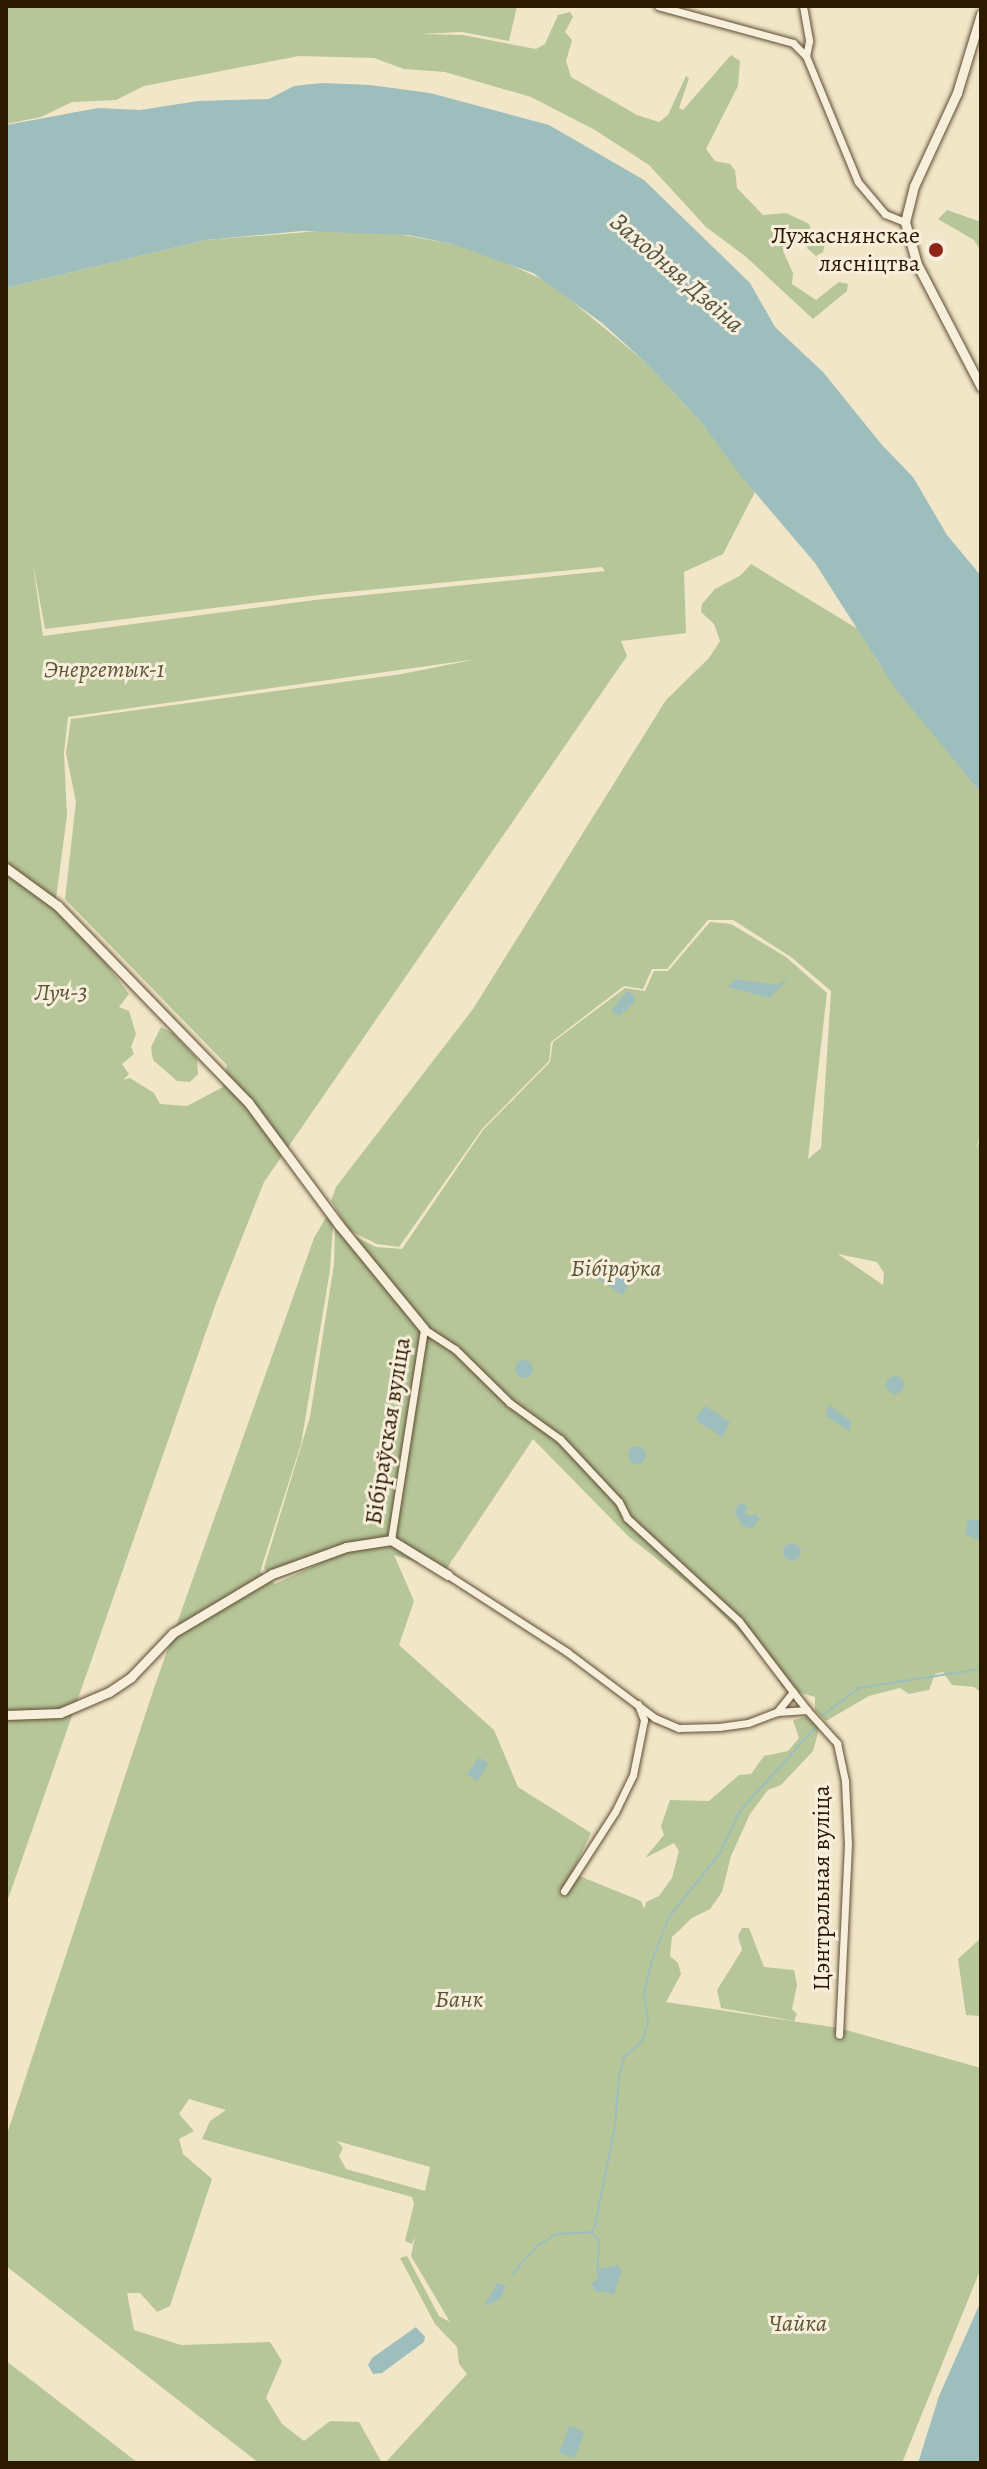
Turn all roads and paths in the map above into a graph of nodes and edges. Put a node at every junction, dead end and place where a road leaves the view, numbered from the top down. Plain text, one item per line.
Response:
1 (658, 6) edge
2 (803, 6) edge
3 (981, 14) edge
4 (806, 56) junction
5 (905, 222) junction
6 (981, 387) edge
7 (6, 868) edge
8 (424, 1329) junction
9 (391, 1540) junction
10 (448, 1575) joint
11 (793, 1692) junction
12 (637, 1702) junction
13 (807, 1710) junction
14 (777, 1712) junction
15 (6, 1715) edge
16 (564, 1891) dead end
17 (839, 2035) dead end

1 - 4 street
2 - 4 street
3 - 5 street
4 - 5 street
5 - 6 street
7 - 8 street
8 - 9 street, Бібіраўская вуліца
8 - 11 street, Цэнтральная вуліца
9 - 10 street
9 - 15 street
10 - 12 street
11 - 13 street, Цэнтральная вуліца
11 - 14 street
12 - 14 street
12 - 16 street
13 - 14 street
13 - 17 street, Цэнтральная вуліца

